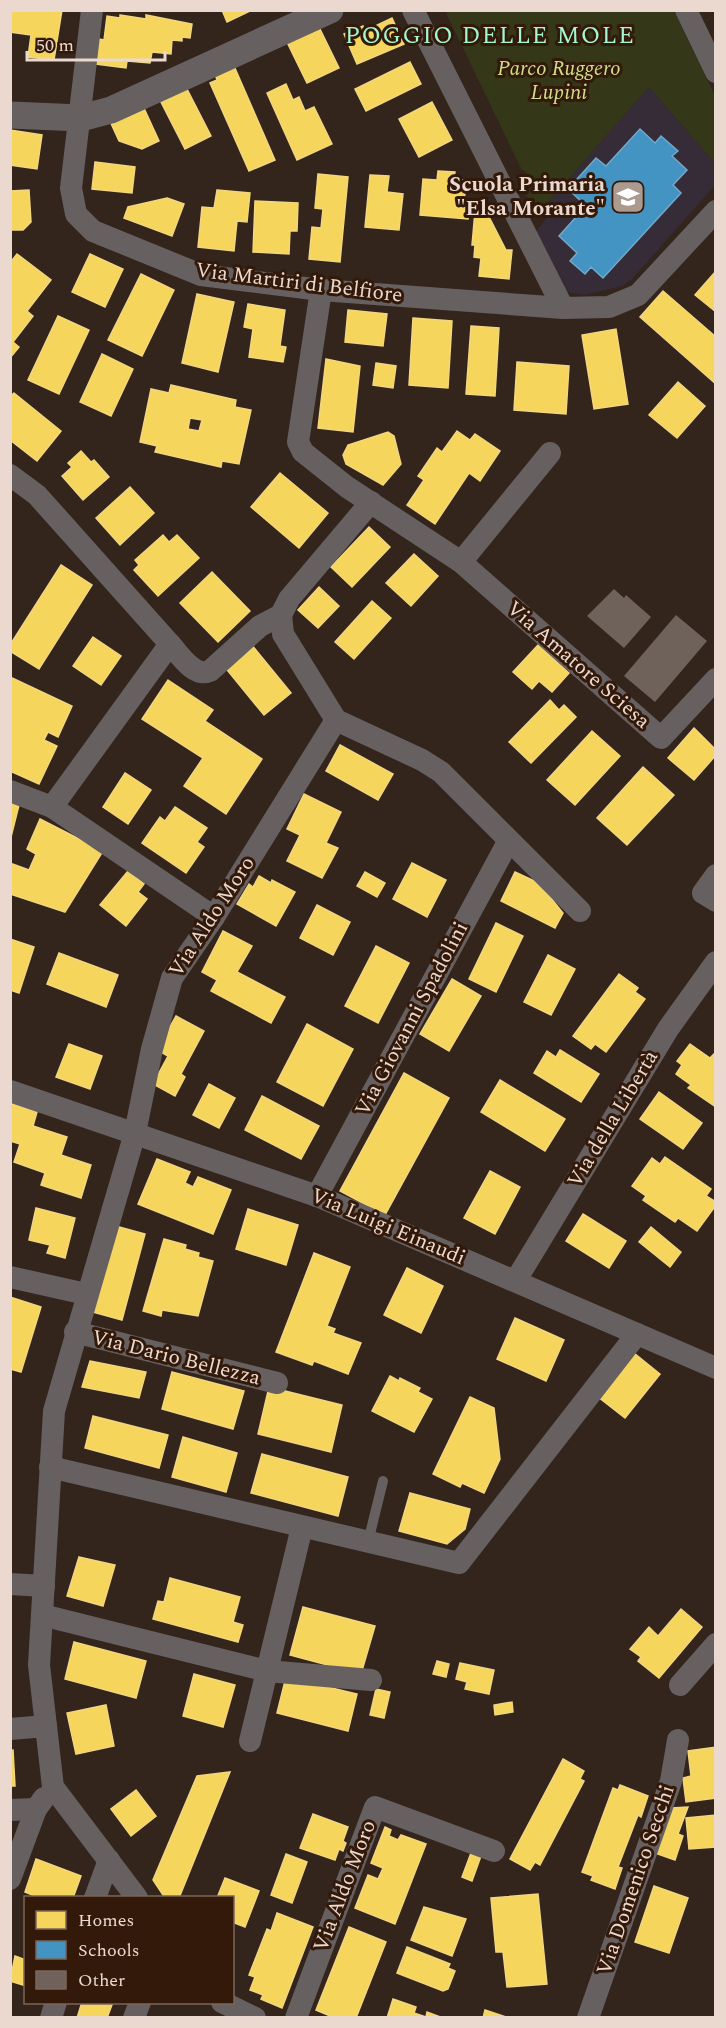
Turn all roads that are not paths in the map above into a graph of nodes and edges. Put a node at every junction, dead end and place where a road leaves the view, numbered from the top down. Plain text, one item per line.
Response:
1 (92, 10) edge
2 (330, 10) edge
3 (686, 10) edge
4 (415, 11) edge
5 (716, 72) edge
6 (10, 115) edge
7 (81, 118) junction
8 (716, 211) edge
9 (321, 290) junction
10 (563, 308) junction
11 (550, 453) dead end
12 (10, 475) edge
13 (371, 502) junction
14 (461, 562) junction
15 (281, 615) junction
16 (170, 644) junction
17 (716, 679) edge
18 (336, 720) junction
19 (10, 791) edge
20 (52, 807) junction
21 (508, 842) junction
22 (716, 875) edge
23 (716, 901) edge
24 (580, 911) dead end
25 (214, 917) junction
26 (716, 962) edge
27 (708, 988) edge
28 (10, 1090) edge
29 (135, 1133) junction
30 (316, 1196) junction
31 (10, 1278) edge
32 (516, 1280) junction
33 (86, 1293) junction
34 (75, 1332) junction
35 (637, 1334) junction
36 (716, 1368) edge
37 (277, 1383) dead end
38 (50, 1467) junction
39 (383, 1481) dead end
40 (302, 1527) junction
41 (368, 1542) junction
42 (10, 1584) edge
43 (44, 1586) junction
44 (42, 1615) junction
45 (716, 1644) edge
46 (267, 1671) junction
47 (371, 1680) dead end
48 (680, 1685) dead end
49 (46, 1726) junction
50 (10, 1730) edge
51 (678, 1740) dead end
52 (250, 1742) dead end
53 (53, 1787) junction
54 (36, 1809) junction
55 (10, 1810) edge
56 (494, 1851) dead end
57 (109, 1860) junction
58 (10, 1879) edge
59 (96, 1896) edge
60 (136, 1896) edge
61 (226, 2004) edge
62 (255, 2018) edge
63 (296, 2018) edge
64 (588, 2018) edge

1 - 7 street, Via Martiri di Belfiore
2 - 7 street
3 - 5 street
4 - 10 street
6 - 7 street
7 - 9 street, Via Martiri di Belfiore
8 - 10 street, Via Martiri di Belfiore
9 - 10 street, Via Martiri di Belfiore
9 - 13 street, Via Amatore Sciesa
11 - 14 street
12 - 16 street
13 - 14 street, Via Amatore Sciesa
13 - 15 street
14 - 17 street, Via Amatore Sciesa
15 - 16 street
15 - 18 street
16 - 20 street
18 - 21 street
18 - 25 street, Via Aldo Moro
19 - 20 street
20 - 25 street
21 - 24 street
21 - 30 street, Via Giovanni Spadolini
22 - 23 street
25 - 29 street, Via Aldo Moro
26 - 27 street, Via della Libertà
27 - 32 street, Via della Libertà
28 - 29 street
29 - 30 street, Via Luigi Einaudi
29 - 33 street, Via Aldo Moro
30 - 32 street, Via Luigi Einaudi
31 - 33 street
32 - 35 street, Via Luigi Einaudi
33 - 34 street, Via Aldo Moro
34 - 37 street, Via Dario Bellezza
34 - 38 street, Via Aldo Moro
35 - 36 street, Via Luigi Einaudi
35 - 41 street
38 - 40 street
38 - 43 street, Via Aldo Moro
39 - 41 lane
40 - 41 street
40 - 46 street
42 - 43 street
43 - 44 street, Via Aldo Moro
44 - 46 street
44 - 49 street, Via Aldo Moro
45 - 48 street
46 - 47 street
46 - 52 street
49 - 50 street
49 - 53 street, Via Aldo Moro
51 - 64 street, Via Domenico Secchi
53 - 54 street
53 - 57 street
54 - 55 street
54 - 58 street
56 - 63 street, Via Aldo Moro
57 - 59 street
57 - 60 street
61 - 62 street

